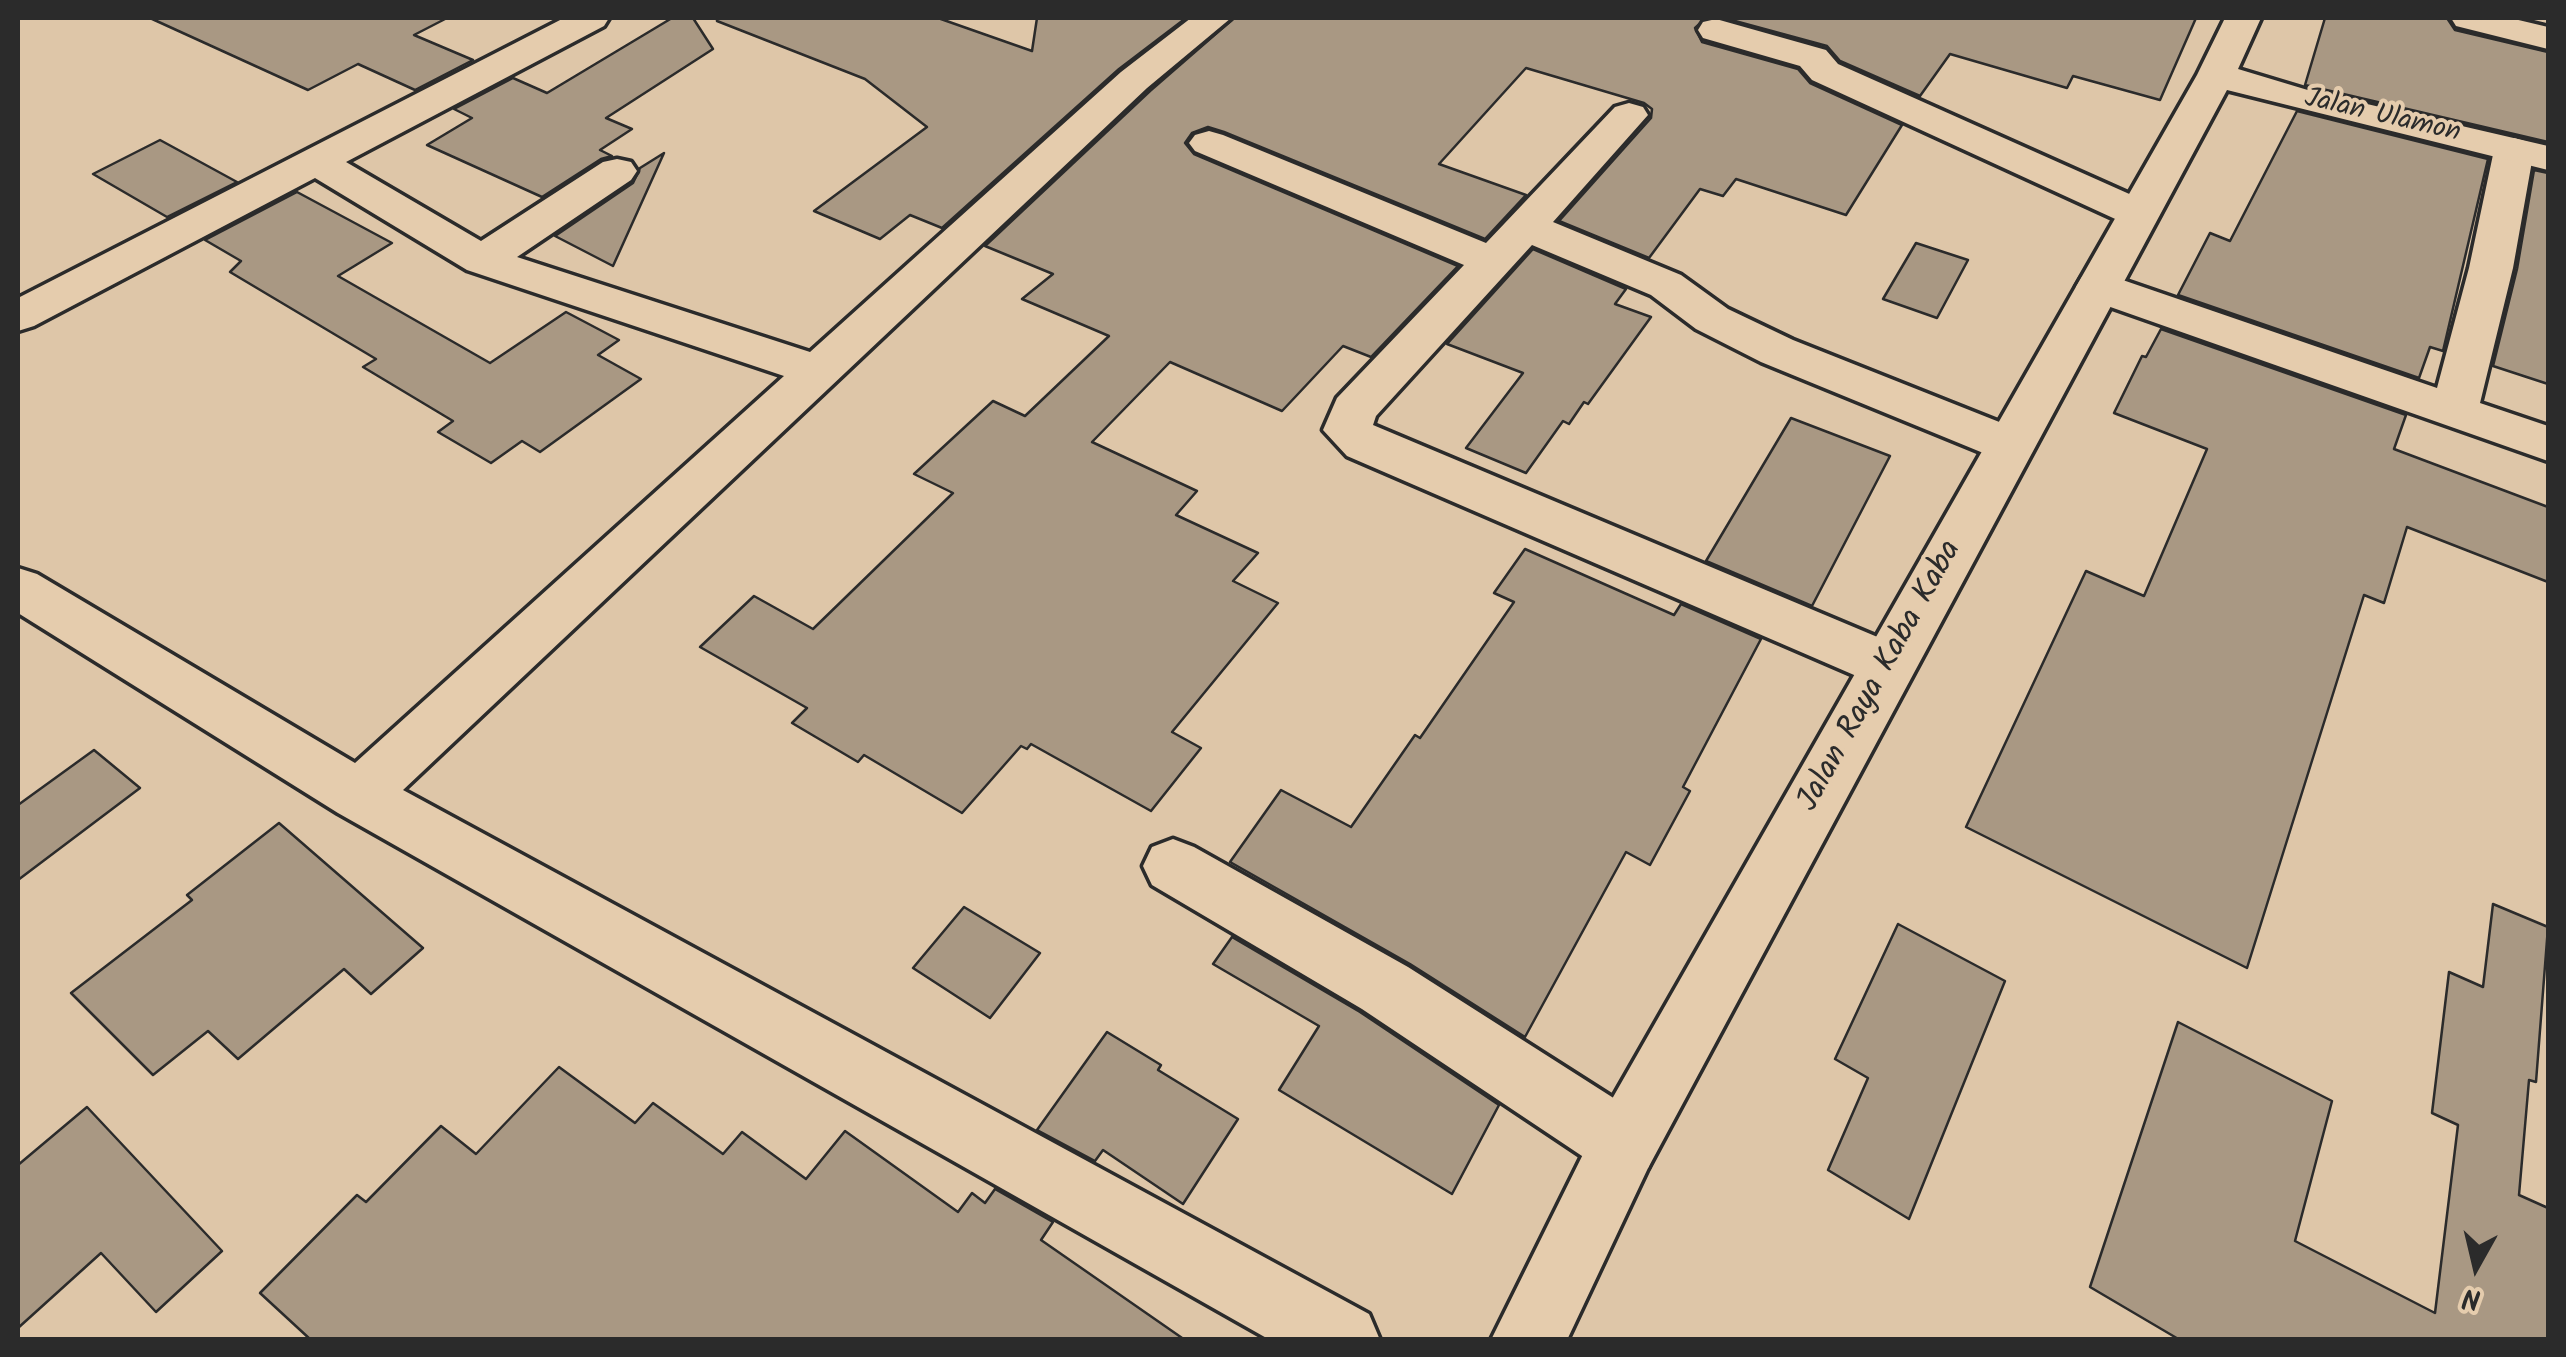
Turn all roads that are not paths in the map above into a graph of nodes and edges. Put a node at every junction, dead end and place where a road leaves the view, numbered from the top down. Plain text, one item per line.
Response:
1 (591, 18) edge
2 (1213, 18) edge
3 (2243, 18) edge
4 (2469, 18) edge
5 (1716, 30) dead end
6 (2548, 38) edge
7 (2216, 75) junction
8 (1629, 115) dead end
9 (1209, 144) dead end
10 (2532, 154) edge
11 (316, 162) junction
12 (617, 170) dead end
13 (2139, 214) junction
14 (1509, 244) junction
15 (482, 260) junction
16 (2098, 287) junction
17 (18, 316) edge
18 (819, 370) junction
19 (2454, 411) junction
20 (2548, 444) edge
21 (2010, 445) junction
22 (18, 588) edge
23 (1888, 665) junction
24 (359, 795) junction
25 (1174, 866) dead end
26 (1624, 1144) junction
27 (1343, 1340) edge
28 (1528, 1340) edge

1 - 11 street
2 - 18 street
3 - 7 street, Jalan Raya Kaba Kaba
4 - 6 street
5 - 13 street
7 - 10 street, Jalan Ulamon
7 - 13 street, Jalan Raya Kaba Kaba
8 - 14 street
9 - 14 street
10 - 19 street
11 - 15 street
11 - 17 street
12 - 15 street
13 - 16 street, Jalan Raya Kaba Kaba
14 - 21 street
14 - 23 street
15 - 18 street
16 - 19 street
16 - 21 street, Jalan Raya Kaba Kaba
18 - 24 street
19 - 20 street
21 - 23 street, Jalan Raya Kaba Kaba
22 - 24 street
23 - 26 street, Jalan Raya Kaba Kaba
24 - 27 street
25 - 26 street
26 - 28 street, Jalan Raya Kaba Kaba

